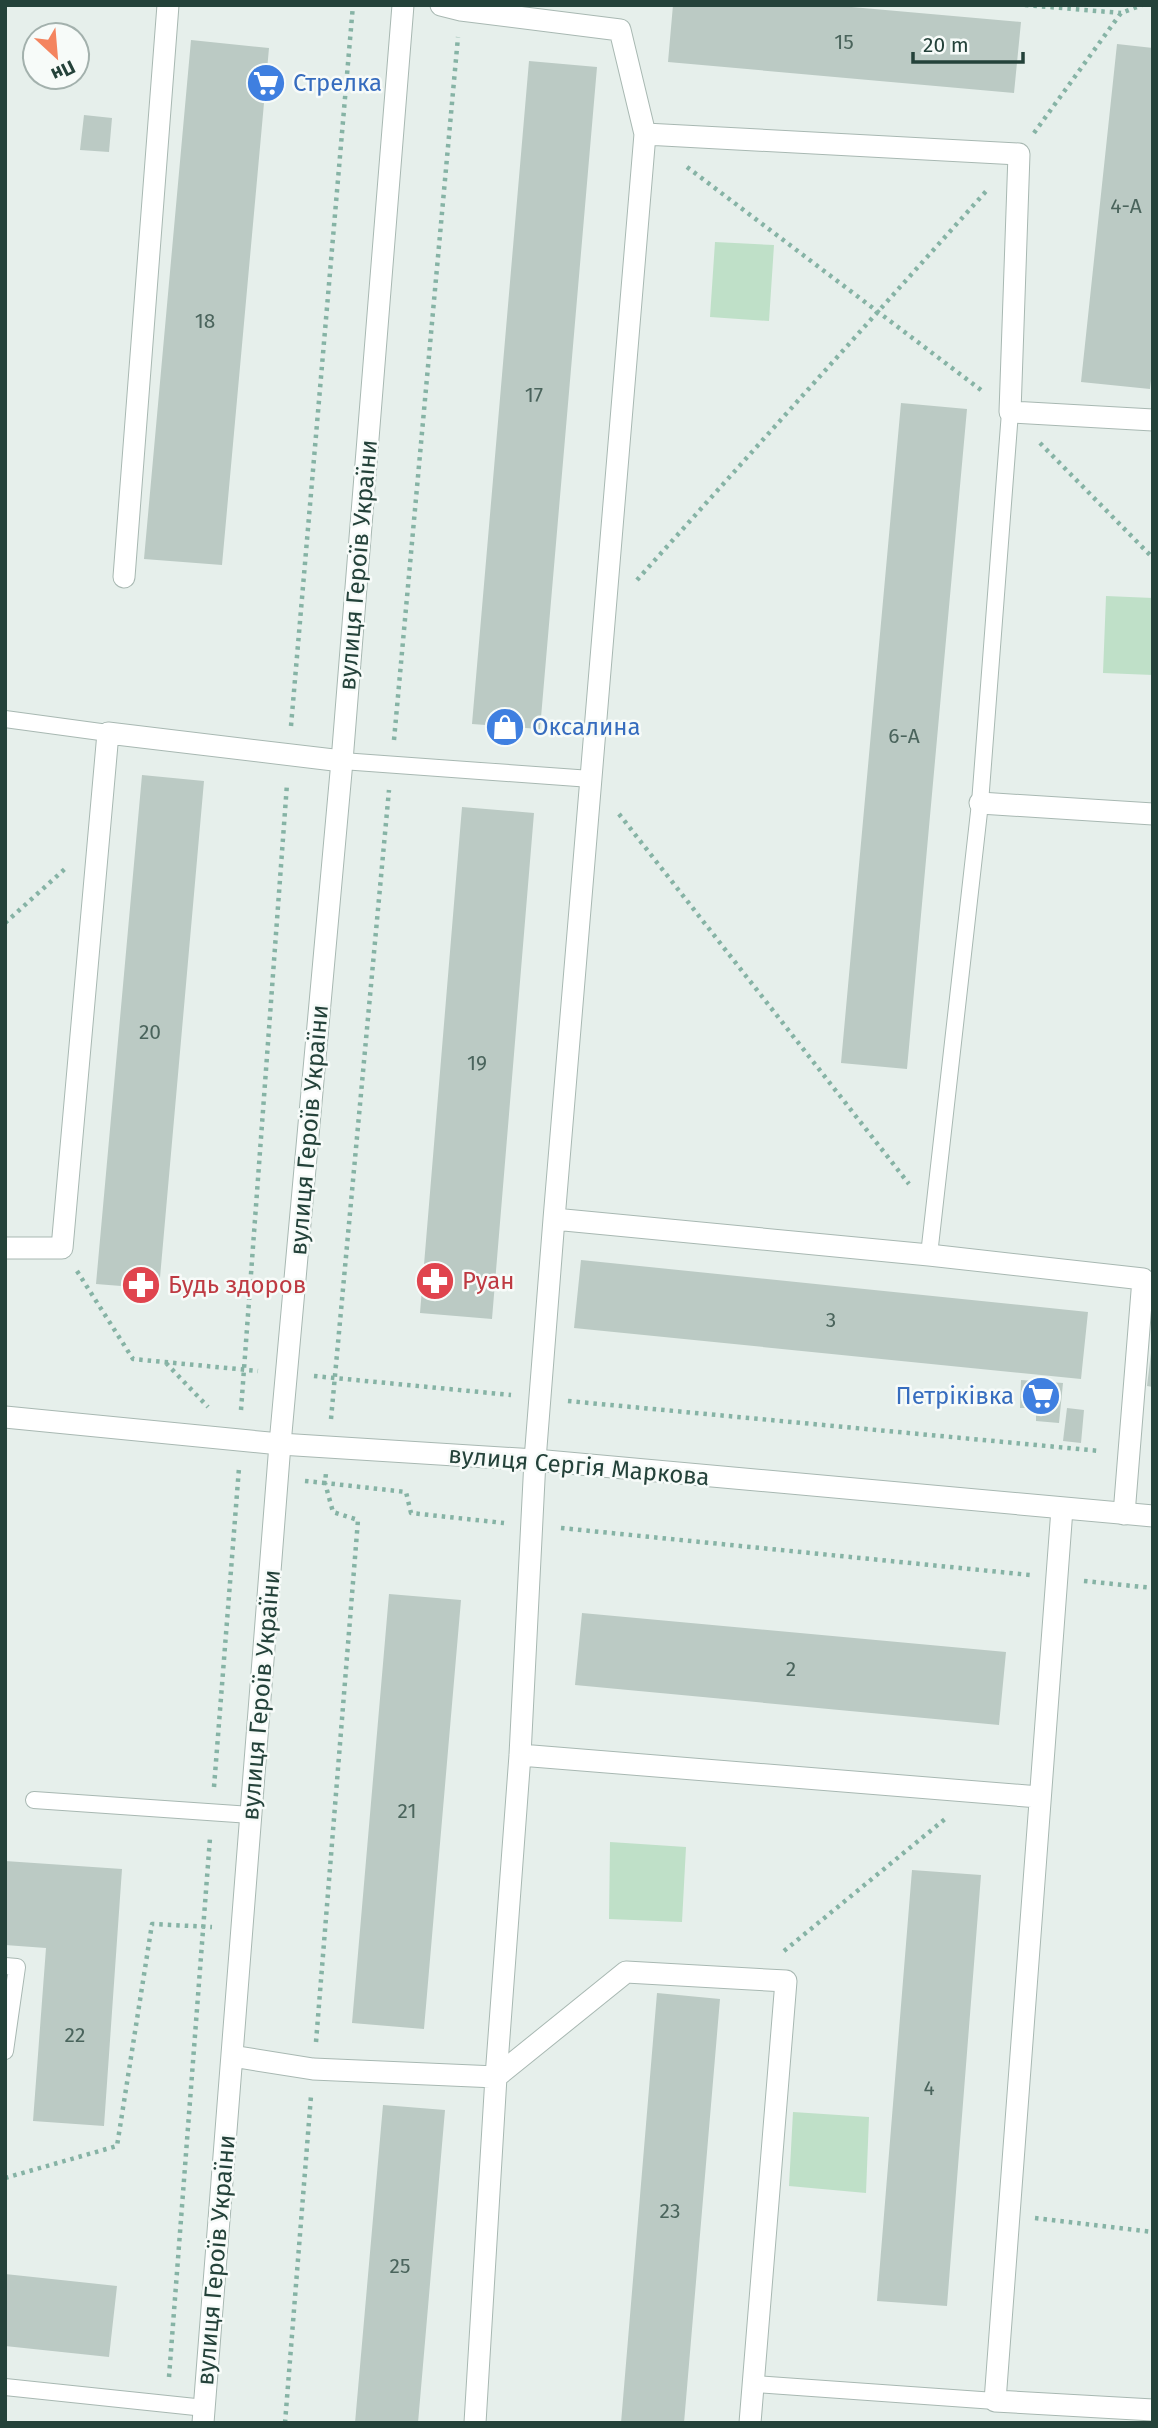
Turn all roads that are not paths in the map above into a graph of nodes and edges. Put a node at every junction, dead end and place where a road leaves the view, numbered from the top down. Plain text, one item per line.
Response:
1 (168, 5) edge
2 (403, 5) edge
3 (441, 5) edge
4 (645, 134) junction
5 (1010, 412) junction
6 (1153, 420) edge
7 (124, 577) dead end
8 (5, 719) edge
9 (108, 733) junction
10 (342, 761) junction
11 (591, 779) junction
12 (980, 803) junction
13 (1153, 814) edge
14 (554, 1219) junction
15 (5, 1248) edge
16 (929, 1255) junction
17 (1148, 1279) edge
18 (5, 1417) edge
19 (280, 1444) junction
20 (535, 1460) junction
21 (1062, 1509) junction
22 (1124, 1514) junction
23 (1153, 1516) edge
24 (520, 1755) junction
25 (1039, 1797) junction
26 (34, 1800) dead end
27 (251, 1815) junction
28 (5, 1966) edge
29 (5, 2051) edge
30 (232, 2056) junction
31 (496, 2077) junction
32 (755, 2384) junction
33 (5, 2387) edge
34 (995, 2401) junction
35 (1153, 2410) edge
36 (204, 2415) edge
37 (475, 2423) edge
38 (751, 2423) edge

1 - 7 street
2 - 10 street, вулиця Героїв України
3 - 4 street
4 - 5 street
4 - 11 street
5 - 6 street
5 - 12 lane
8 - 9 lane
9 - 10 street
9 - 15 street
10 - 11 lane
10 - 19 street, вулиця Героїв України
11 - 14 street
12 - 13 street
12 - 16 lane
14 - 16 street
14 - 20 street
16 - 17 street
17 - 22 street
18 - 19 street, вулиця Сергія Маркова
19 - 20 street, вулиця Сергія Маркова
19 - 27 street, вулиця Героїв України
20 - 21 street, вулиця Сергія Маркова
20 - 24 street
21 - 22 street, вулиця Сергія Маркова
21 - 25 street
22 - 23 street, вулиця Сергія Маркова
24 - 25 street
24 - 31 street
25 - 34 street
26 - 27 lane
27 - 30 street, вулиця Героїв України
28 - 29 lane
30 - 31 street
30 - 36 street, вулиця Героїв України
31 - 32 street
31 - 37 street
32 - 34 lane
32 - 38 street
33 - 36 lane
34 - 35 street

